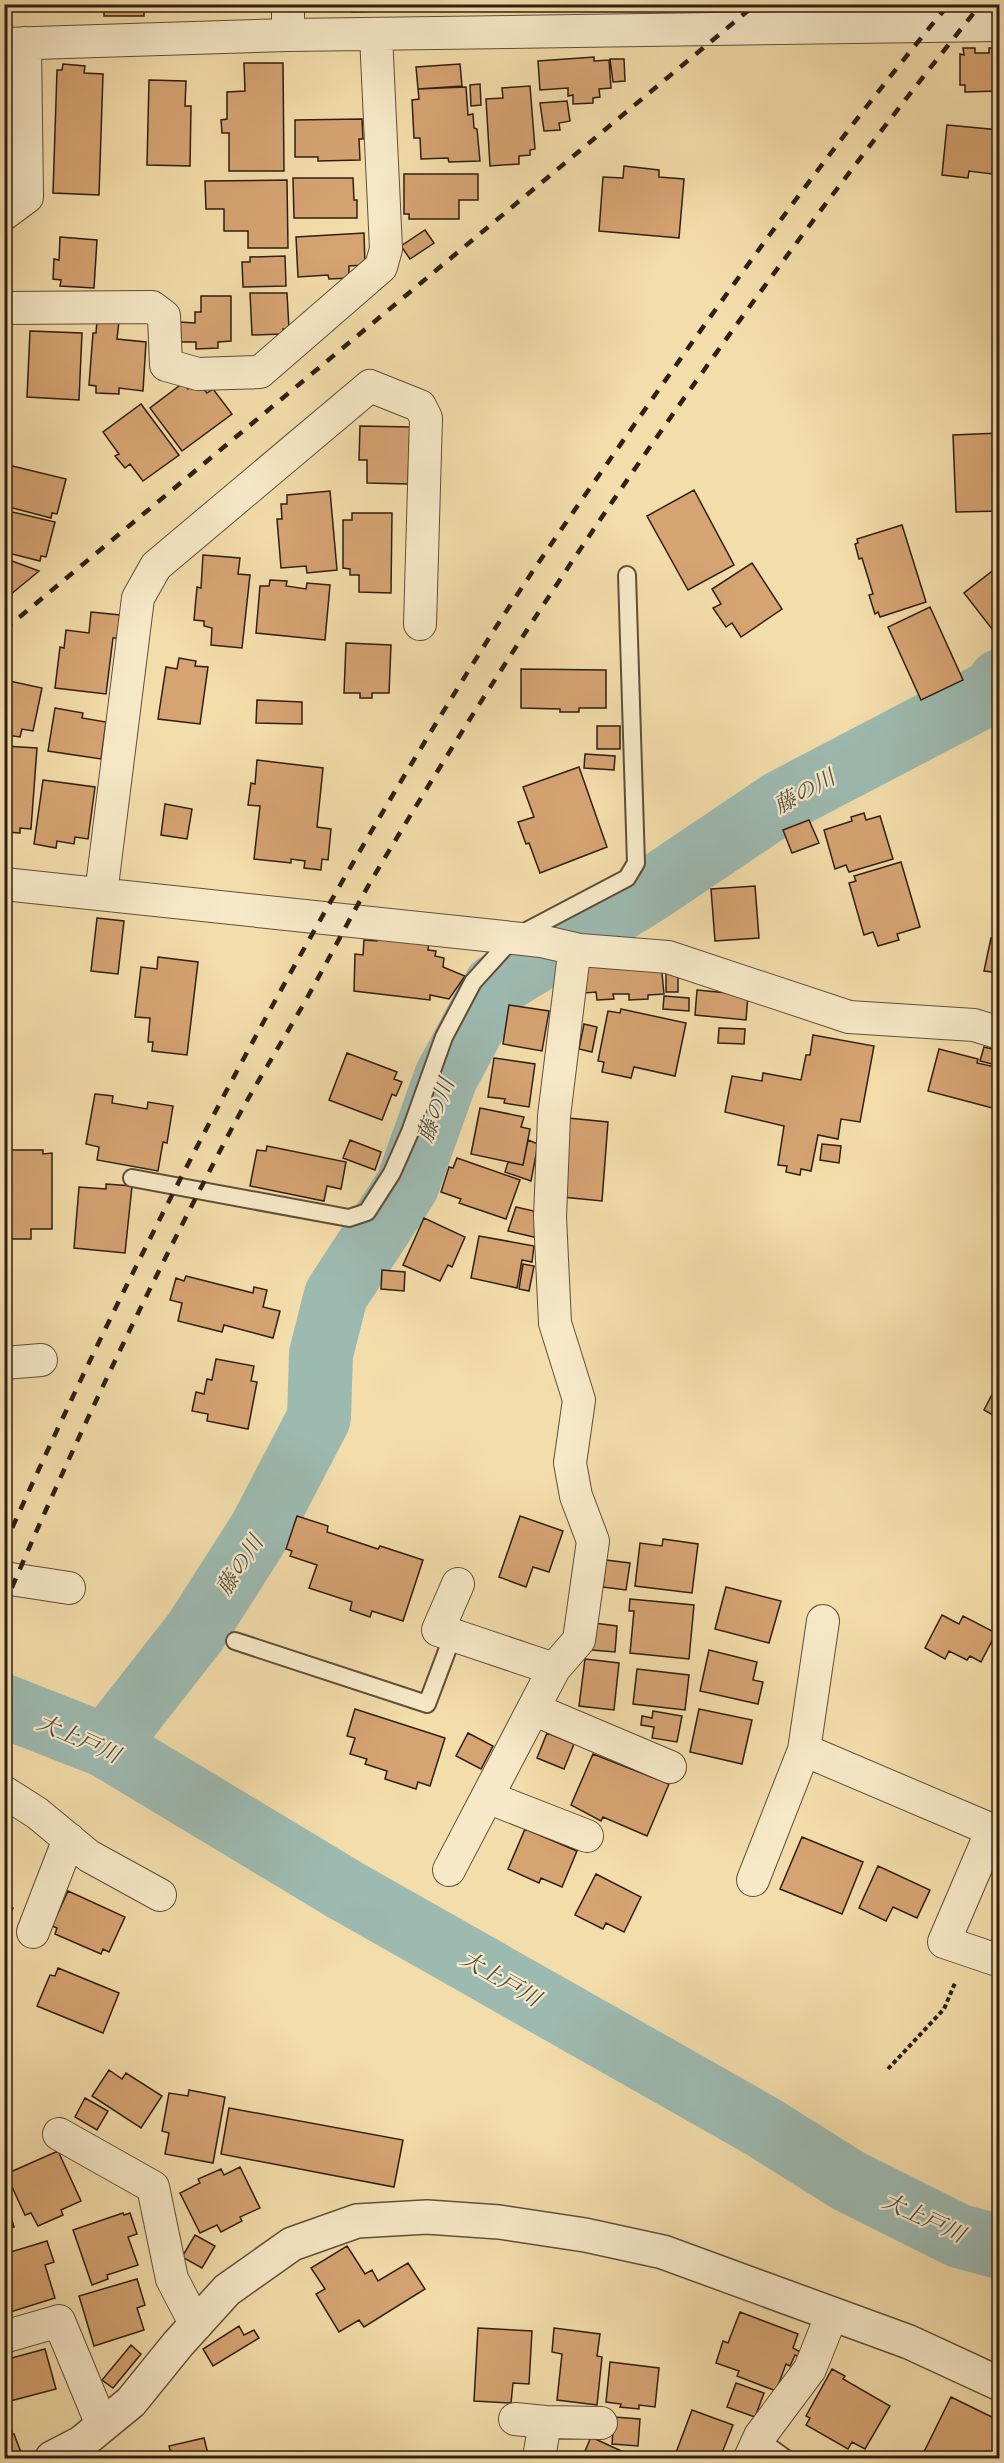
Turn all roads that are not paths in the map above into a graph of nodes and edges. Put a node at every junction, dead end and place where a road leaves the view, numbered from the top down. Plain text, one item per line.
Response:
1 (518, 18) edge
2 (288, 20) edge
3 (999, 25) edge
4 (376, 35) junction
5 (15, 44) edge
6 (4, 214) edge
7 (4, 308) edge
8 (627, 575) dead end
9 (420, 624) dead end
10 (4, 884) edge
11 (101, 894) junction
12 (527, 940) junction
13 (577, 949) junction
14 (999, 1033) edge
15 (132, 1178) dead end
16 (41, 1360) dead end
17 (4, 1363) edge
18 (4, 1578) edge
19 (458, 1584) dead end
20 (69, 1588) dead end
21 (823, 1621) dead end
22 (453, 1635) junction
23 (235, 1641) dead end
24 (554, 1669) junction
25 (533, 1709) junction
26 (804, 1750) junction
27 (670, 1767) dead end
28 (4, 1791) edge
29 (487, 1797) junction
30 (587, 1836) dead end
31 (69, 1839) junction
32 (449, 1869) dead end
33 (753, 1880) dead end
34 (160, 1894) dead end
35 (33, 1932) dead end
36 (999, 1961) edge
37 (59, 2134) dead end
38 (832, 2314) junction
39 (196, 2325) junction
40 (4, 2337) edge
41 (999, 2384) edge
42 (602, 2423) dead end
43 (102, 2425) junction
44 (754, 2449) edge
45 (52, 2458) edge
46 (539, 2458) edge
47 (785, 2458) edge

1 - 3 street
1 - 4 street
2 - 4 street
2 - 5 street
4 - 7 street
5 - 6 street
8 - 12 lane
9 - 11 street
10 - 11 street
11 - 12 street
12 - 13 street
12 - 15 lane
13 - 14 street
13 - 24 street
16 - 17 street
18 - 20 street
19 - 22 street
21 - 26 street
22 - 23 lane
22 - 24 street
24 - 25 street
25 - 27 street
25 - 29 street
26 - 33 street
26 - 36 street
28 - 31 street
29 - 30 street
29 - 32 street
31 - 34 street
31 - 35 street
37 - 39 street
38 - 39 street
38 - 41 street
38 - 44 street
39 - 43 street
40 - 43 street
42 - 46 street
43 - 45 street
44 - 47 lane

